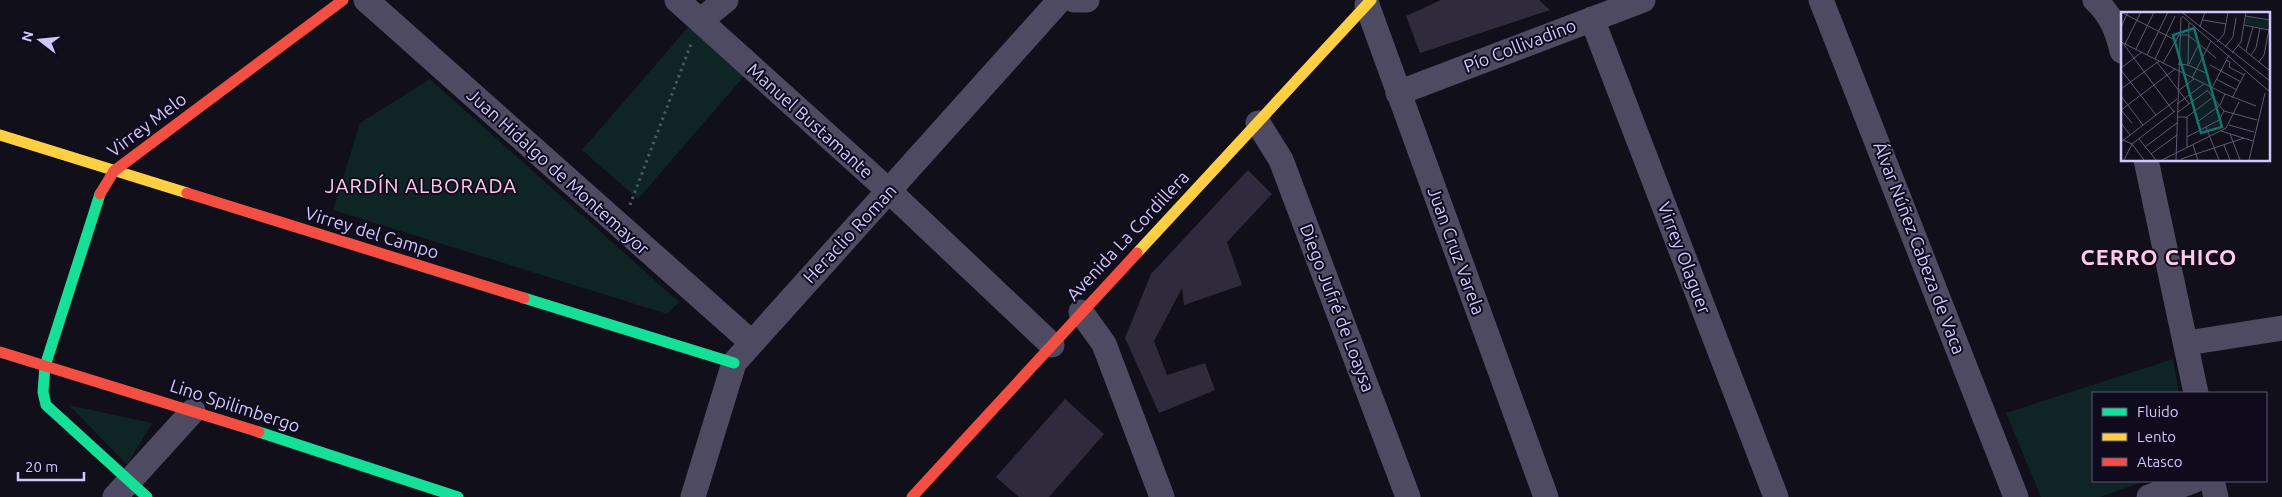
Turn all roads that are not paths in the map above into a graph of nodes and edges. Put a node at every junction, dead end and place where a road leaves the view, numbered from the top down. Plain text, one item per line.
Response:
1 (343, 0) edge
2 (366, 0) edge
3 (677, 0) edge
4 (726, 0) edge
5 (1060, 0) edge
6 (1074, 0) edge
7 (1086, 0) edge
8 (1642, 0) edge
9 (1821, 0) edge
10 (2095, 0) edge
11 (1369, 2) edge
12 (1592, 19) junction
13 (700, 21) junction
14 (2121, 46) edge
15 (1398, 92) junction
16 (1258, 123) junction
17 (0, 135) edge
18 (2146, 161) edge
19 (114, 171) junction
20 (889, 191) junction
21 (1081, 312) junction
22 (2282, 328) edge
23 (750, 342) junction
24 (2187, 343) junction
25 (1052, 345) junction
26 (0, 352) edge
27 (734, 363) junction
28 (45, 366) junction
29 (2196, 392) edge
30 (193, 411) junction
31 (2191, 482) edge
32 (2212, 482) edge
33 (130, 492) edge
34 (458, 497) edge
35 (693, 497) edge
36 (912, 497) edge
37 (1162, 497) edge
38 (1408, 497) edge
39 (1546, 497) edge
40 (1776, 497) edge
41 (2016, 497) edge
42 (2149, 497) edge
43 (2216, 497) edge

1 - 19 street, Virrey Melo
2 - 23 street, Juan Hidalgo de Montemayor
3 - 13 street, Manuel Bustamante
4 - 13 street
5 - 20 street, Heraclio Roman
6 - 7 street
8 - 12 street, Pío Collivadino
9 - 41 street, Álvar Núñez Cabeza de Vaca
10 - 14 street
11 - 15 street, Juan Cruz Varela
11 - 16 street, Avenida La Cordillera
12 - 15 street, Pío Collivadino
12 - 40 street, Virrey Olaguer
13 - 20 street, Manuel Bustamante
15 - 39 street, Juan Cruz Varela
16 - 21 street, Avenida La Cordillera
16 - 38 street, Diego Jufré de Loaysa
17 - 19 street, Virrey del Campo
18 - 24 street
19 - 27 street, Virrey del Campo
19 - 28 street, Virrey Melo
20 - 23 street, Heraclio Roman
20 - 25 street, Manuel Bustamante
21 - 25 street, Avenida La Cordillera
21 - 37 street
22 - 24 street
23 - 27 street, Heraclio Roman
24 - 29 street
25 - 36 street, Avenida La Cordillera
26 - 28 street, Lino Spilimbergo
27 - 35 street, Heraclio Roman
28 - 30 street, Lino Spilimbergo
28 - 33 street, Virrey Melo
30 - 33 street
30 - 34 street, Lino Spilimbergo
31 - 42 street
32 - 43 street

